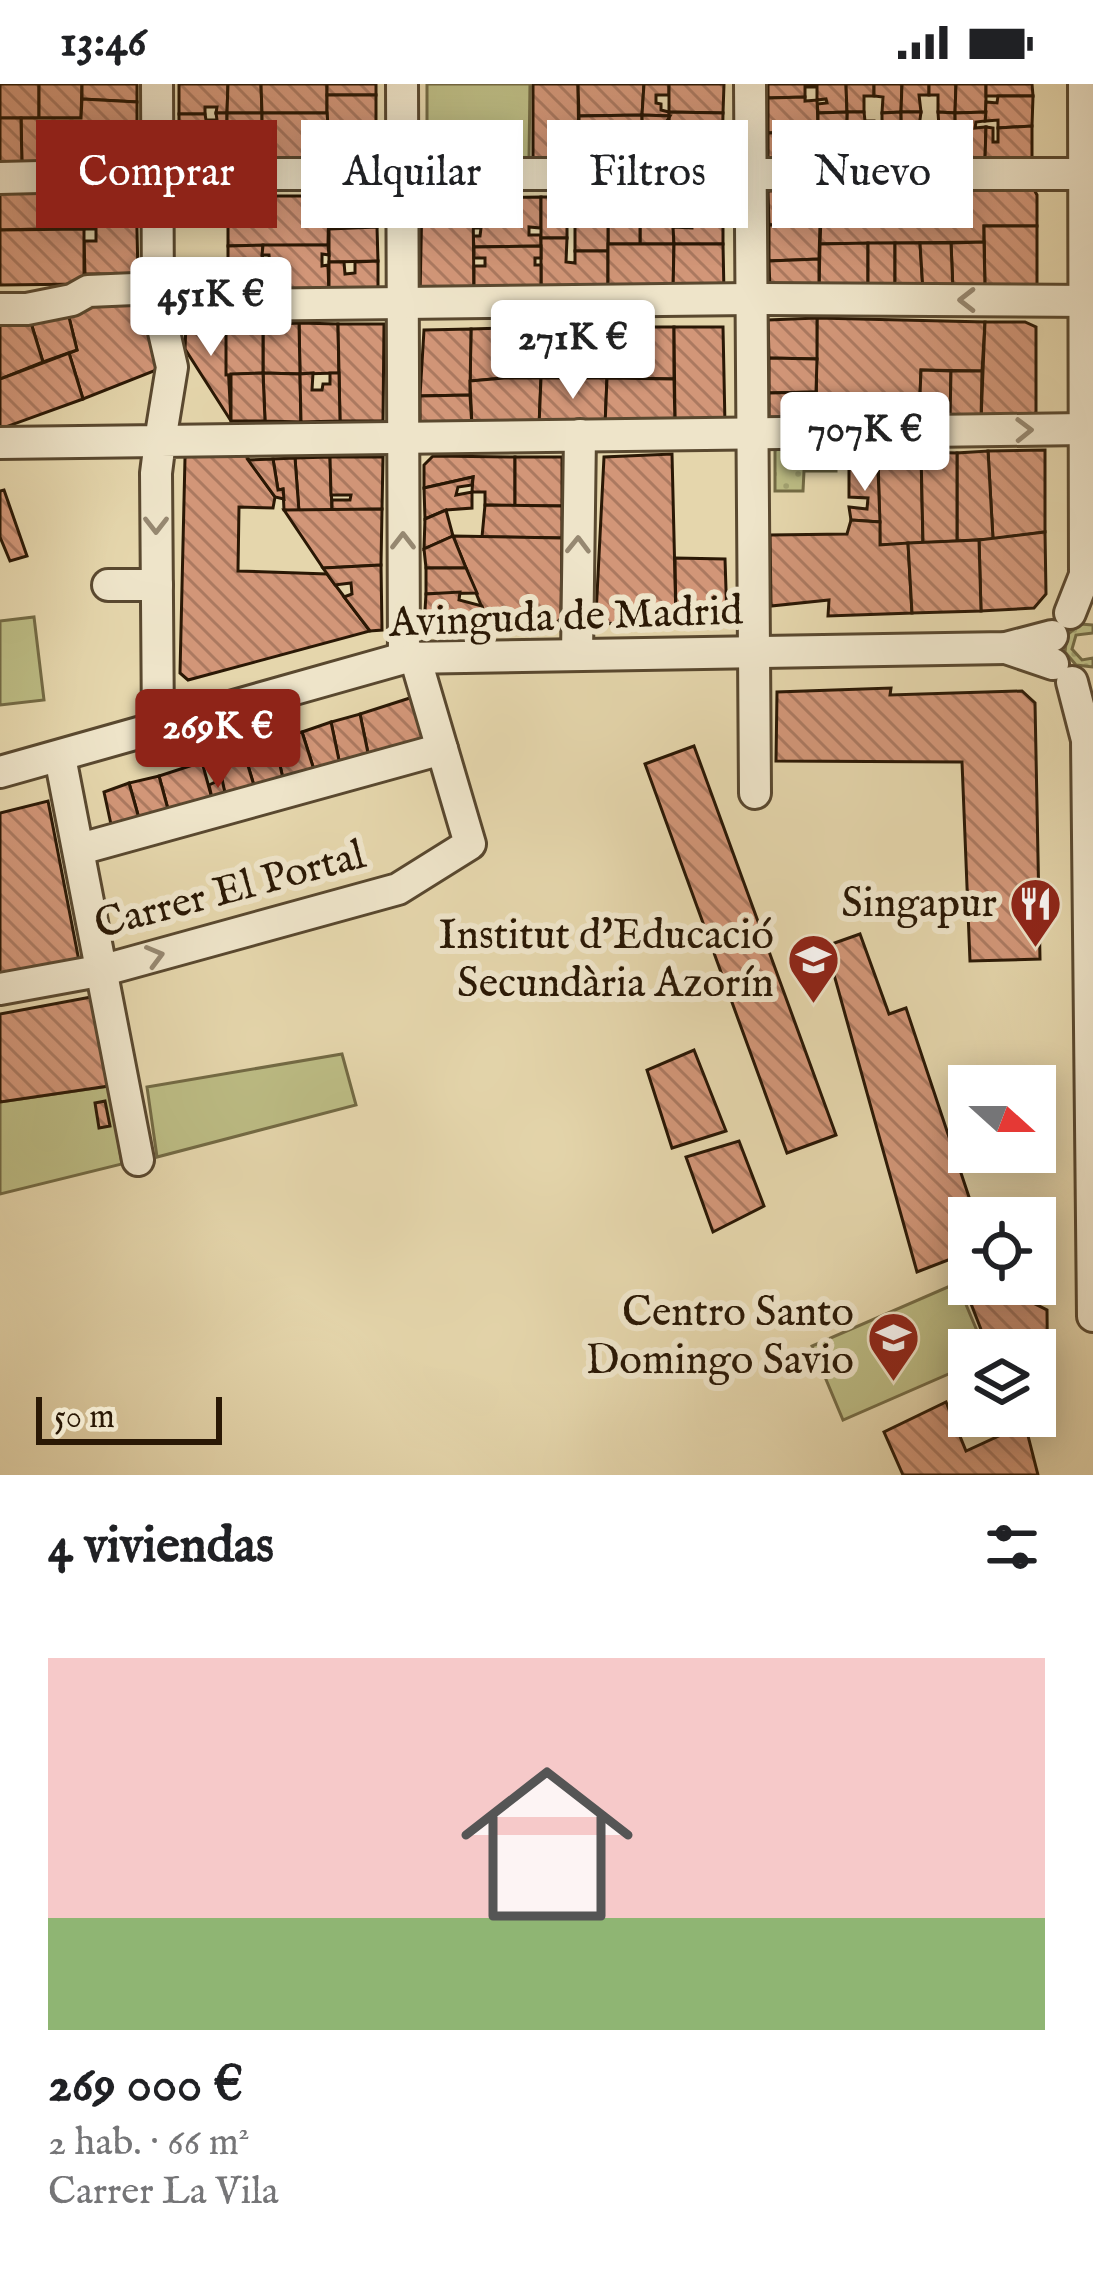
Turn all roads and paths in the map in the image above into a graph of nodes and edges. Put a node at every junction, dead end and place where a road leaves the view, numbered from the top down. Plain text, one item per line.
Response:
1 (157, 84) edge
2 (402, 84) edge
3 (750, 84) edge
4 (1084, 84) edge
5 (157, 120) edge
6 (402, 120) edge
7 (750, 173) junction
8 (1088, 174) edge
9 (523, 175) edge
10 (36, 177) edge
11 (0, 178) edge
12 (158, 228) edge
13 (402, 228) edge
14 (158, 297) junction
15 (751, 298) junction
16 (1088, 301) edge
17 (403, 302) junction
18 (0, 310) edge
19 (1084, 429) junction
20 (752, 433) junction
21 (580, 435) junction
22 (403, 436) junction
23 (160, 441) junction
24 (0, 443) edge
25 (1088, 497) edge
26 (108, 585) dead end
27 (157, 585) junction
28 (1076, 632) edge
29 (752, 652) junction
30 (577, 655) junction
31 (409, 658) junction
32 (1090, 724) edge
33 (158, 729) junction
34 (442, 749) junction
35 (60, 757) junction
36 (0, 772) edge
37 (754, 793) dead end
38 (1091, 831) edge
39 (80, 849) junction
40 (104, 970) junction
41 (0, 989) edge
42 (1092, 1144) edge
43 (138, 1160) dead end
44 (1093, 1316) edge

1 - 5 street
2 - 6 street
3 - 7 street
4 - 8 street
7 - 8 street
7 - 9 street
7 - 15 street
8 - 16 street
10 - 11 street
12 - 14 street
13 - 17 street
14 - 17 street
14 - 18 street
14 - 23 street
16 -> 15 street
15 - 17 street
15 - 20 street
16 - 19 street
17 - 22 street
20 -> 19 street
19 - 25 street
20 - 21 street
20 - 29 street
21 - 22 street
30 -> 21 street
22 - 23 street
31 -> 22 street
23 - 24 street
23 -> 27 street
25 - 28 street
26 - 27 street
27 - 33 street
28 - 29 street, Avinguda de Madrid
28 - 32 street
29 - 30 street, Avinguda de Madrid
29 - 37 street
30 - 31 street, Avinguda de Madrid
31 - 33 street, Avinguda de Madrid
31 - 34 street
32 - 38 street
33 - 35 street, Avinguda de Madrid
34 - 39 street
40 -> 34 street, Carrer El Portal
35 - 36 street, Avinguda de Madrid
35 - 39 street
38 - 42 street
39 - 40 street
40 - 41 street, Carrer El Portal
40 - 43 street
42 - 44 street

